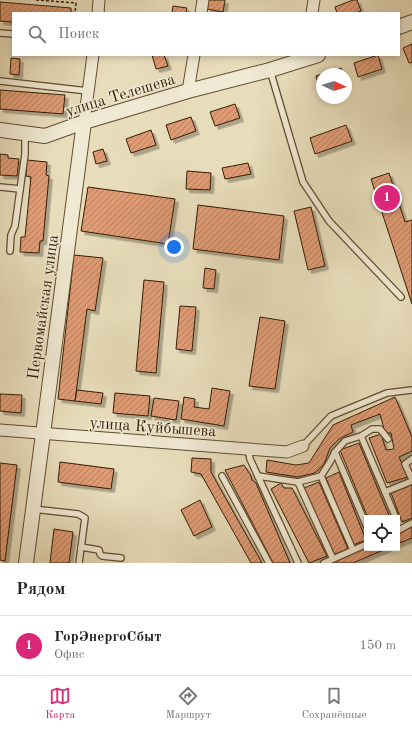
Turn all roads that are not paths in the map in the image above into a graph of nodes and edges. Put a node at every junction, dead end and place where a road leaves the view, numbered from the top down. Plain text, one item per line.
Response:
1 (99, 0) edge
2 (203, 0) edge
3 (314, 0) edge
4 (98, 12) edge
5 (201, 12) edge
6 (312, 12) edge
7 (412, 22) edge
8 (400, 27) edge
9 (0, 33) edge
10 (12, 34) edge
11 (93, 56) edge
12 (194, 56) edge
13 (310, 56) edge
14 (270, 70) junction
15 (0, 82) edge
16 (188, 90) junction
17 (88, 91) junction
18 (84, 122) junction
19 (0, 130) edge
20 (25, 133) junction
21 (0, 187) edge
22 (20, 189) junction
23 (10, 251) dead end
24 (401, 297) dead end
25 (412, 390) edge
26 (0, 430) edge
27 (42, 434) junction
28 (361, 436) junction
29 (388, 439) dead end
30 (303, 446) joint
31 (248, 449) junction
32 (335, 452) junction
33 (412, 459) edge
34 (222, 476) dead end
35 (258, 476) junction
36 (321, 476) junction
37 (412, 480) edge
38 (298, 482) junction
39 (385, 492) junction
40 (33, 509) junction
41 (395, 515) edge
42 (364, 520) edge
43 (412, 523) edge
44 (400, 529) edge
45 (364, 545) edge
46 (81, 547) junction
47 (352, 550) junction
48 (121, 558) dead end
49 (333, 559) junction
50 (26, 563) edge
51 (79, 563) edge
52 (269, 563) edge
53 (298, 563) edge
54 (324, 563) edge

1 - 4 street
2 - 5 street
3 - 6 street
7 - 8 street
9 - 10 lane
11 - 17 street, Первомайская улица
12 - 16 street
13 - 14 street, улица Телешева
14 - 16 street, улица Телешева
14 - 24 lane
15 - 17 lane
16 - 18 street, улица Телешева
17 - 18 street, Первомайская улица
18 - 20 street, улица Телешева
18 - 27 street, Первомайская улица
19 - 20 street, улица Телешева
20 - 22 lane
21 - 22 lane
22 - 23 lane
25 - 30 lane
26 - 27 street, улица Куйбышева
27 - 31 street, улица Куйбышева
27 - 40 street, Первомайская улица
28 - 29 lane
28 - 32 lane
28 - 39 lane
30 - 31 street, улица Куйбышева
31 - 35 lane
32 - 36 lane
32 - 42 lane
33 - 37 lane
34 - 52 lane
35 - 38 lane
35 - 53 lane
36 - 38 lane
36 - 47 lane
37 - 39 lane
38 - 49 lane
39 - 41 lane
40 - 46 lane
40 - 50 street, Первомайская улица
43 - 44 lane
45 - 47 lane
46 - 48 lane
46 - 51 lane
47 - 49 lane
49 - 54 lane

